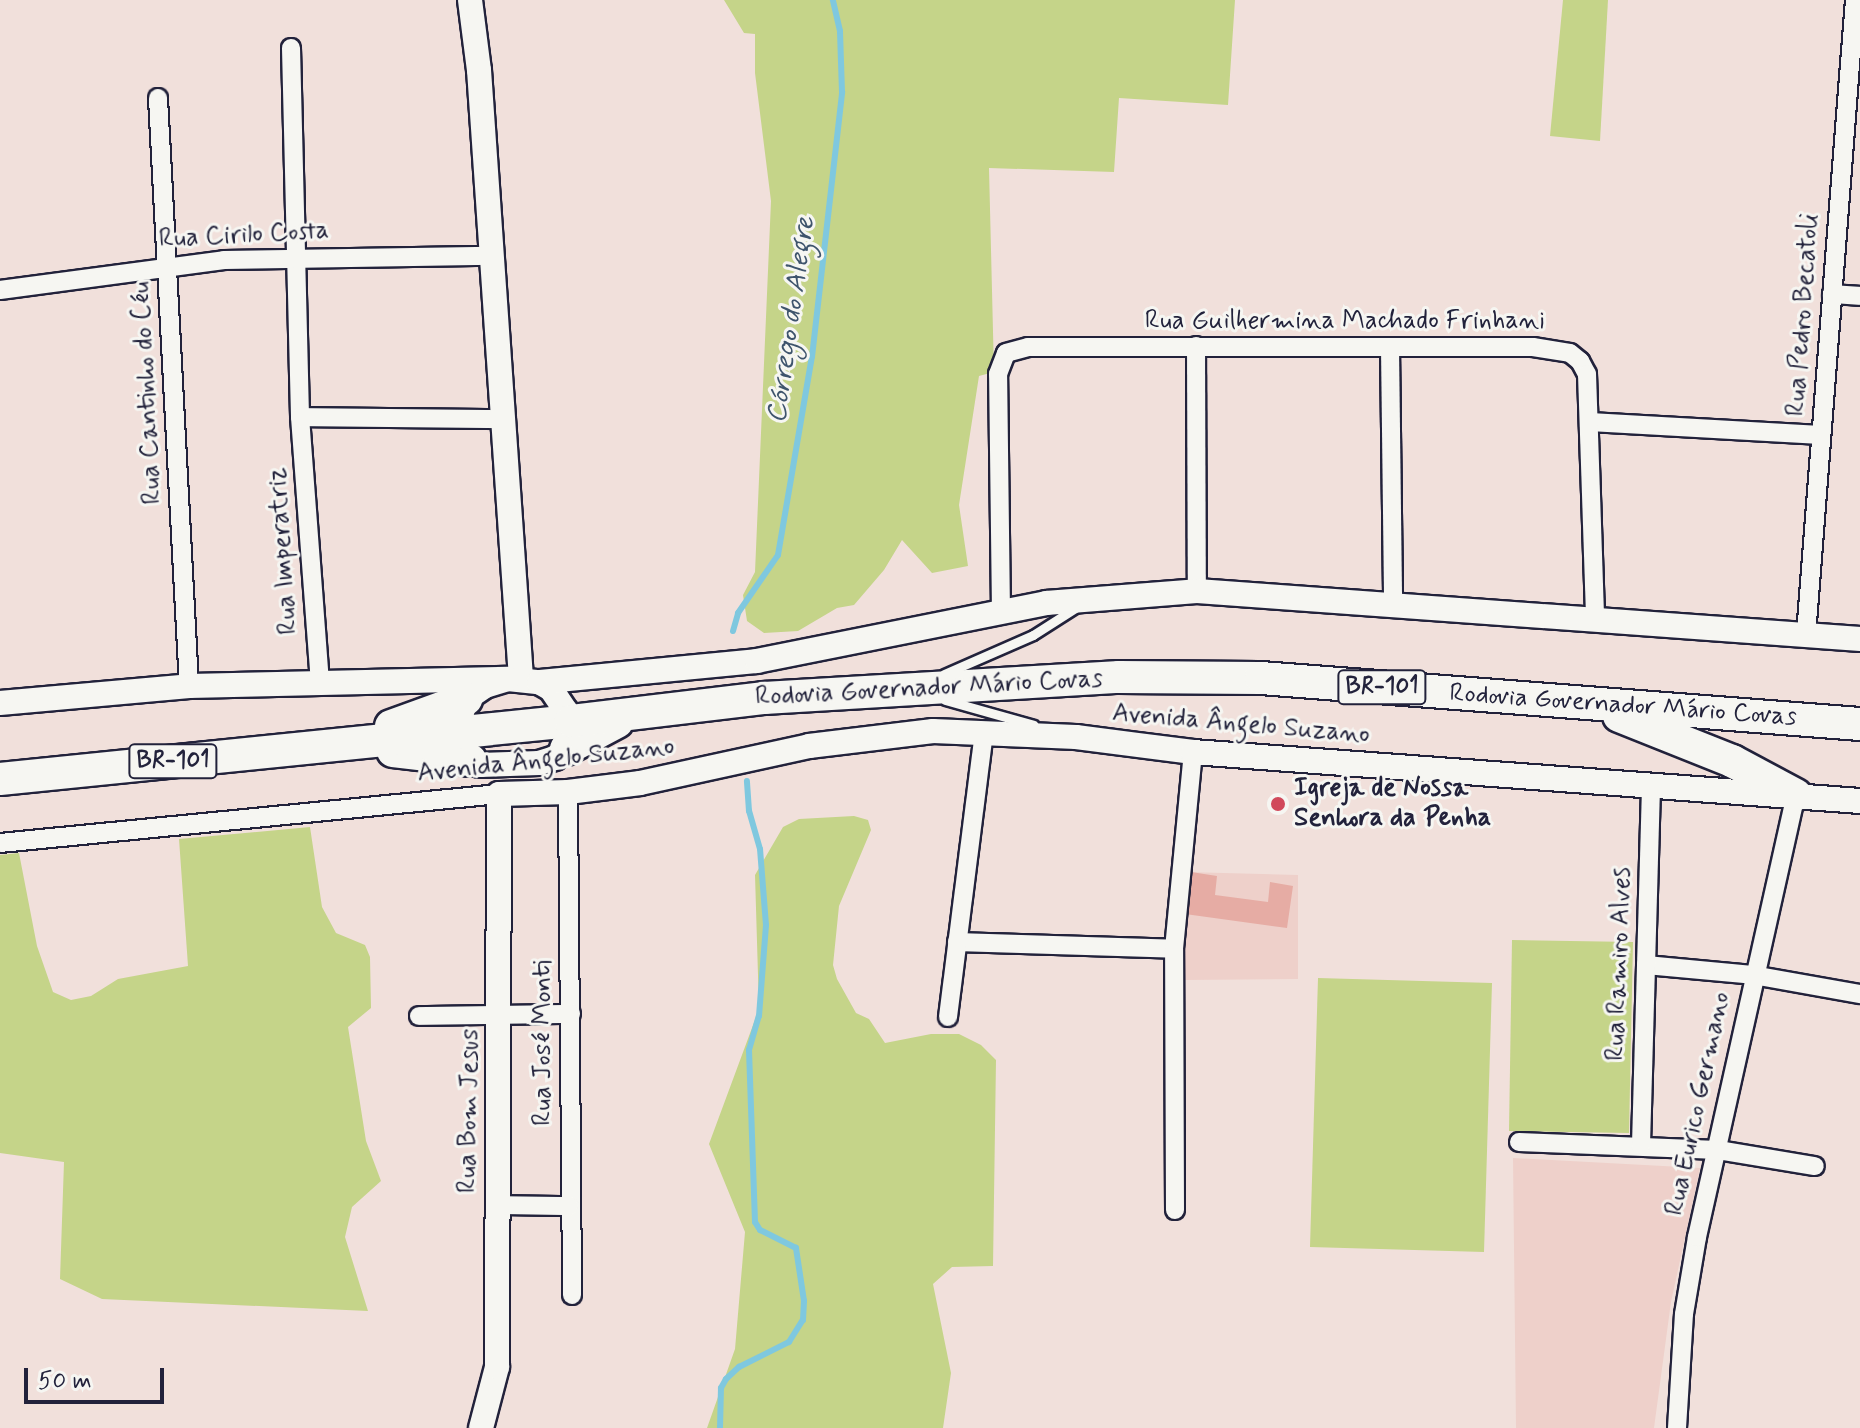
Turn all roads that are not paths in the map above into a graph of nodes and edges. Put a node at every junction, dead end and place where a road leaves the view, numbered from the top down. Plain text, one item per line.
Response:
1 (470, 0) edge
2 (1855, 0) edge
3 (291, 48) dead end
4 (158, 98) dead end
5 (492, 256) junction
6 (297, 257) junction
7 (168, 265) junction
8 (0, 290) edge
9 (1832, 294) junction
10 (1860, 296) edge
11 (1196, 346) junction
12 (1390, 348) junction
13 (300, 417) junction
14 (502, 419) junction
15 (1590, 422) junction
16 (1821, 435) junction
17 (1197, 591) junction
18 (1094, 597) junction
19 (1393, 603) junction
20 (1001, 613) junction
21 (1595, 618) junction
22 (1806, 635) junction
23 (1860, 639) edge
24 (320, 681) junction
25 (189, 686) junction
26 (903, 688) junction
27 (466, 699) junction
28 (544, 702) junction
29 (0, 703) edge
30 (1586, 703) junction
31 (1860, 724) edge
32 (984, 732) junction
33 (1076, 737) junction
34 (347, 743) junction
35 (469, 752) junction
36 (1193, 752) junction
37 (522, 764) junction
38 (0, 779) edge
39 (1651, 784) junction
40 (568, 792) junction
41 (499, 794) junction
42 (1796, 795) junction
43 (1860, 801) edge
44 (0, 843) edge
45 (957, 942) junction
46 (1174, 949) junction
47 (1646, 965) junction
48 (1753, 975) junction
49 (1860, 994) edge
50 (500, 1014) junction
51 (571, 1014) junction
52 (419, 1016) dead end
53 (948, 1017) dead end
54 (1519, 1142) dead end
55 (1641, 1145) junction
56 (1718, 1150) junction
57 (1815, 1166) dead end
58 (496, 1205) junction
59 (569, 1206) junction
60 (1175, 1210) dead end
61 (572, 1295) dead end
62 (482, 1428) edge
63 (1677, 1428) edge

1 - 5 main road
2 - 9 street, Rua Pedro Becatoli
3 - 6 street, Rua Imperatriz
4 - 7 street, Rua Cantinho do Céu
5 - 6 street, Rua Cirilo Costa
5 - 14 main road
6 - 7 street, Rua Cirilo Costa
6 - 13 street, Rua Imperatriz
7 - 8 street, Rua Cirilo Costa
7 - 25 street, Rua Cantinho do Céu
9 - 10 street
9 - 16 street, Rua Pedro Becatoli
11 - 12 street, Rua Guilhermina Machado Frinhani
11 - 17 street
11 - 20 street, Rua Guilhermina Machado Frinhani
12 - 15 street, Rua Guilhermina Machado Frinhani
12 - 19 street
13 - 14 street
13 - 24 street, Rua Imperatriz
14 - 28 main road
15 - 16 street
15 - 21 street, Rua Guilhermina Machado Frinhani
16 - 22 street, Rua Pedro Becatoli
17 - 18 main road
17 - 19 main road
18 - 20 main road
18 - 26 lane
19 - 21 main road
20 - 28 main road
21 - 22 main road
22 - 23 main road
24 - 25 main road
24 - 28 main road
25 - 29 main road
26 - 28 highway, Rodovia Governador Mário Covas / BR-101
26 - 30 highway, Rodovia Governador Mário Covas / BR-101
26 - 33 lane
27 - 28 main road
27 - 34 highway
27 - 35 main road
28 - 35 highway, Rodovia Governador Mário Covas / BR-101
28 - 37 main road
30 - 31 highway, Rodovia Governador Mário Covas / BR-101
30 - 42 highway
32 - 33 main road, Avenida Ângelo Suzano
32 - 40 main road, Avenida Ângelo Suzano
32 - 45 street
33 - 36 main road, Avenida Ângelo Suzano
34 - 35 highway, Rodovia Governador Mário Covas / BR-101
34 - 38 highway, Rodovia Governador Mário Covas / BR-101
35 - 37 main road
35 - 41 main road
36 - 39 main road, Avenida Ângelo Suzano
36 - 46 street
37 - 41 main road
39 - 42 main road, Avenida Ângelo Suzano
39 - 47 street, Rua Ramiro Alves
40 - 41 main road, Avenida Ângelo Suzano
40 - 51 street, Rua José Monti
41 - 44 street, Avenida Ângelo Suzano
41 - 50 main road, Rua Bom Jesus
42 - 43 main road, Avenida Ângelo Suzano
42 - 48 street, Rua Eurico Germano
45 - 46 street
45 - 53 street
46 - 60 street
47 - 48 street
47 - 55 street, Rua Ramiro Alves
48 - 49 street
48 - 56 street, Rua Eurico Germano
50 - 51 street
50 - 52 street
50 - 58 main road, Rua Bom Jesus
51 - 59 street, Rua José Monti
54 - 55 street
55 - 56 street
56 - 57 street
56 - 63 street, Rua Eurico Germano
58 - 59 street
58 - 62 main road, Rua Bom Jesus
59 - 61 street, Rua José Monti

